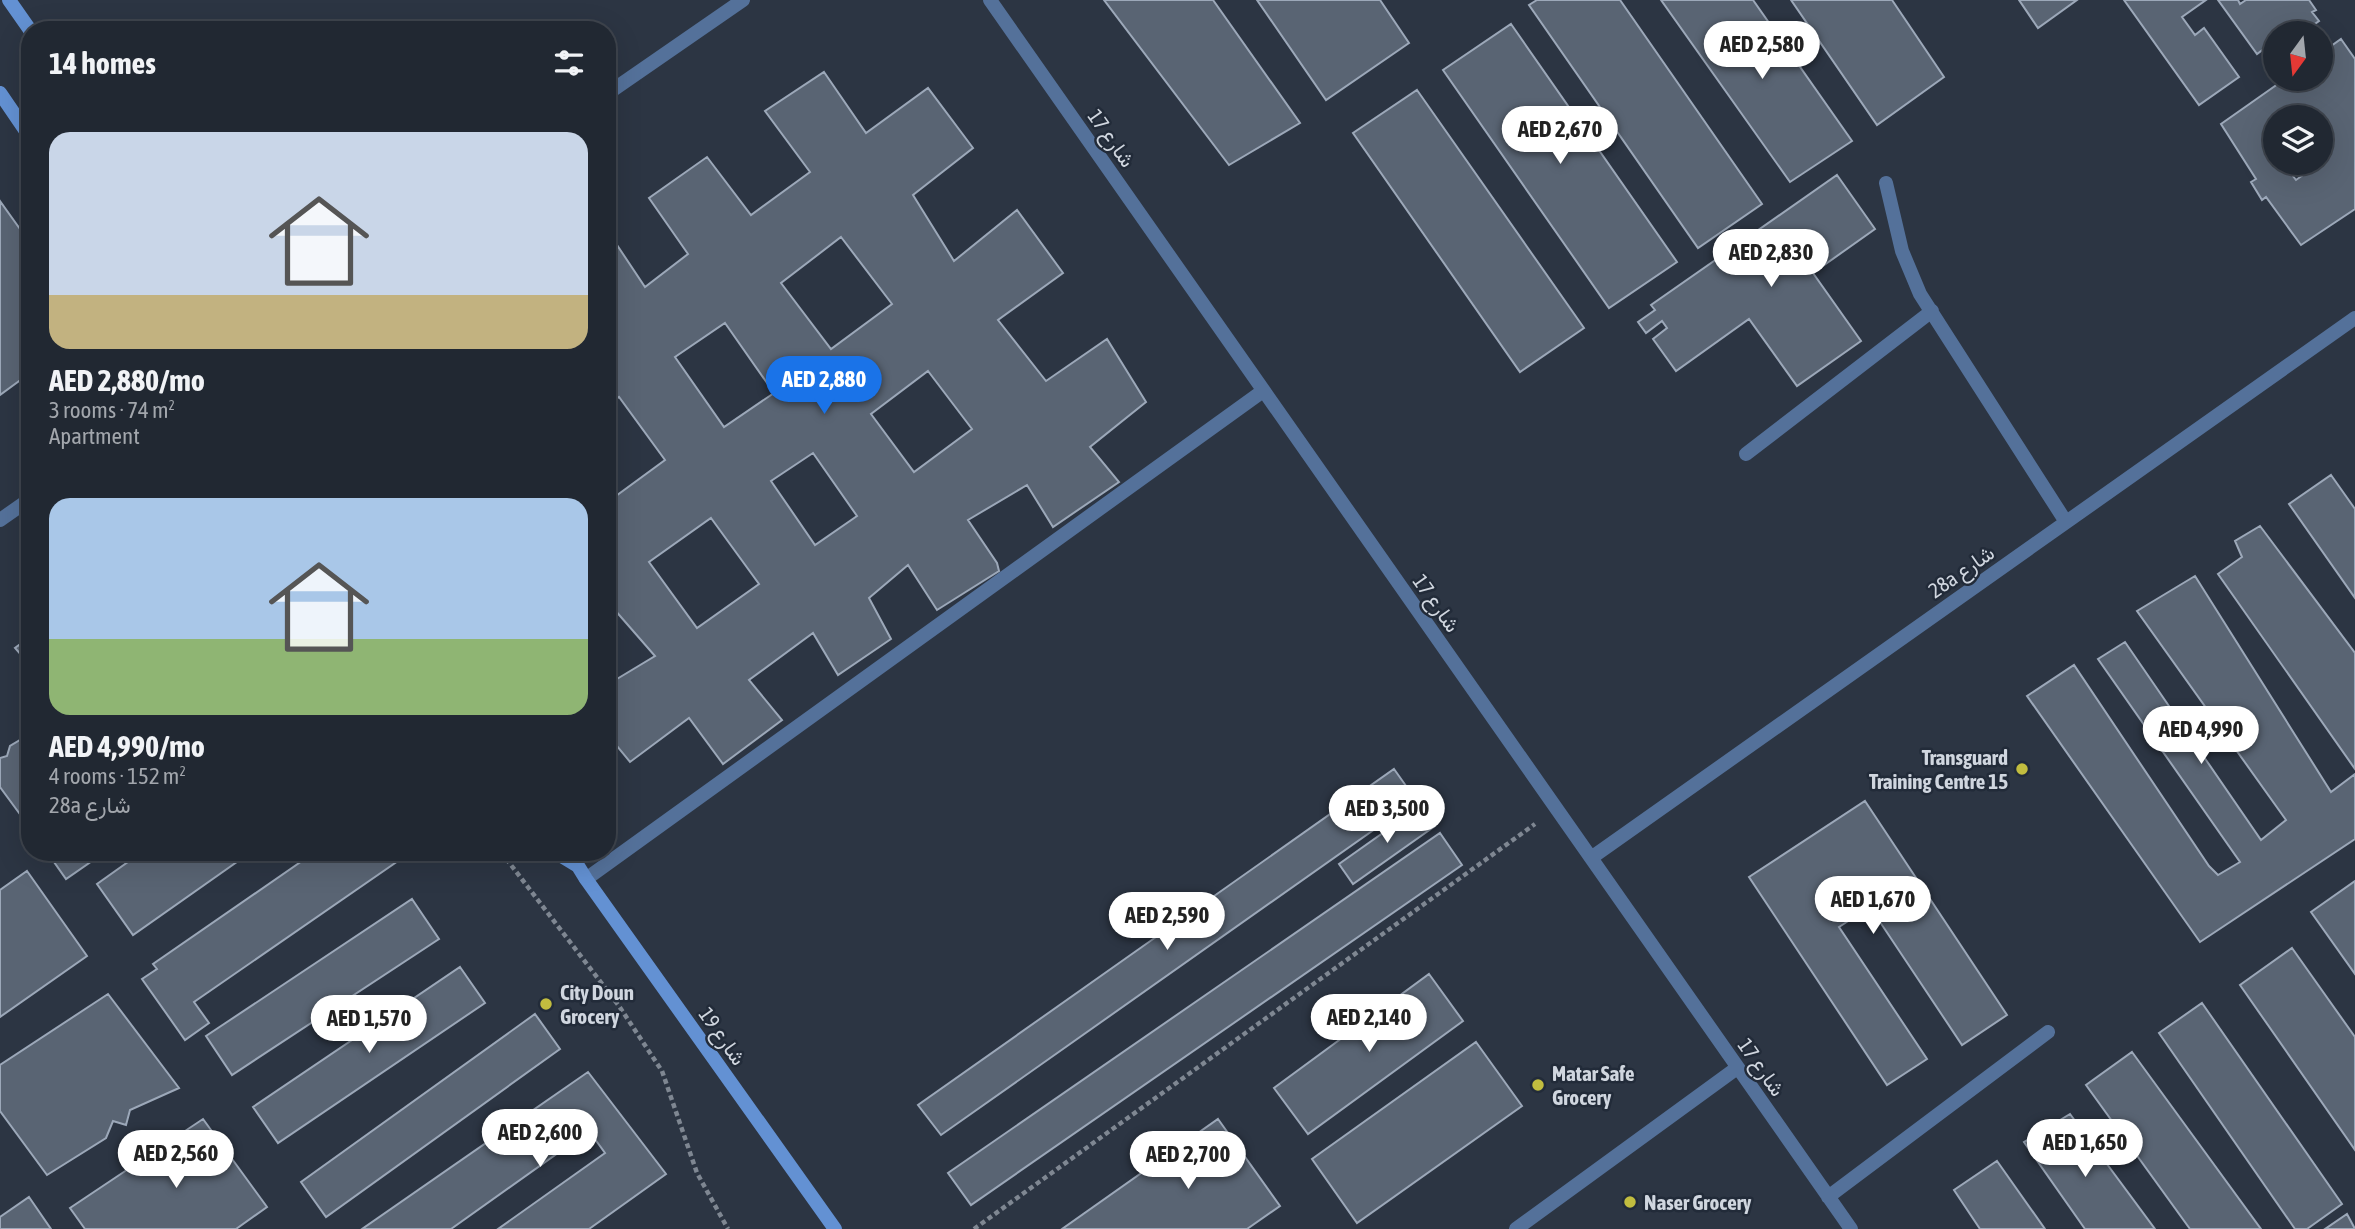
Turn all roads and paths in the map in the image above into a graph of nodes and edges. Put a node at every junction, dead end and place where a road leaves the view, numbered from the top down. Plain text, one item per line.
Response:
1 (9, 0) edge
2 (743, 0) edge
3 (989, 0) edge
4 (24, 21) edge
5 (616, 88) edge
6 (0, 93) edge
7 (21, 124) edge
8 (1886, 183) dead end
9 (1932, 311) junction
10 (2355, 318) edge
11 (1263, 391) junction
12 (1746, 454) dead end
13 (21, 505) edge
14 (0, 520) edge
15 (2066, 522) junction
16 (1556, 809) junction
17 (616, 840) edge
18 (1591, 858) junction
19 (508, 861) edge
20 (579, 866) edge
21 (2048, 1032) dead end
22 (1737, 1068) junction
23 (1828, 1197) junction
24 (729, 1229) edge
25 (835, 1229) edge
26 (974, 1229) edge
27 (1516, 1229) edge
28 (1851, 1229) edge

1 - 4 street
2 - 5 street
3 - 11 street, شارع 17
6 - 7 street
8 - 9 street
9 - 12 street
9 - 15 street
10 - 15 street, 28a شارع
11 - 16 street, شارع 17
11 - 17 street
13 - 14 street
15 - 18 street, 28a شارع
16 - 18 street, شارع 17
16 - 26 path
18 - 22 street, شارع 17
19 - 24 path
20 - 25 street, شارع 19
21 - 23 street
22 - 23 street, شارع 17
22 - 27 street
23 - 28 street, شارع 17

